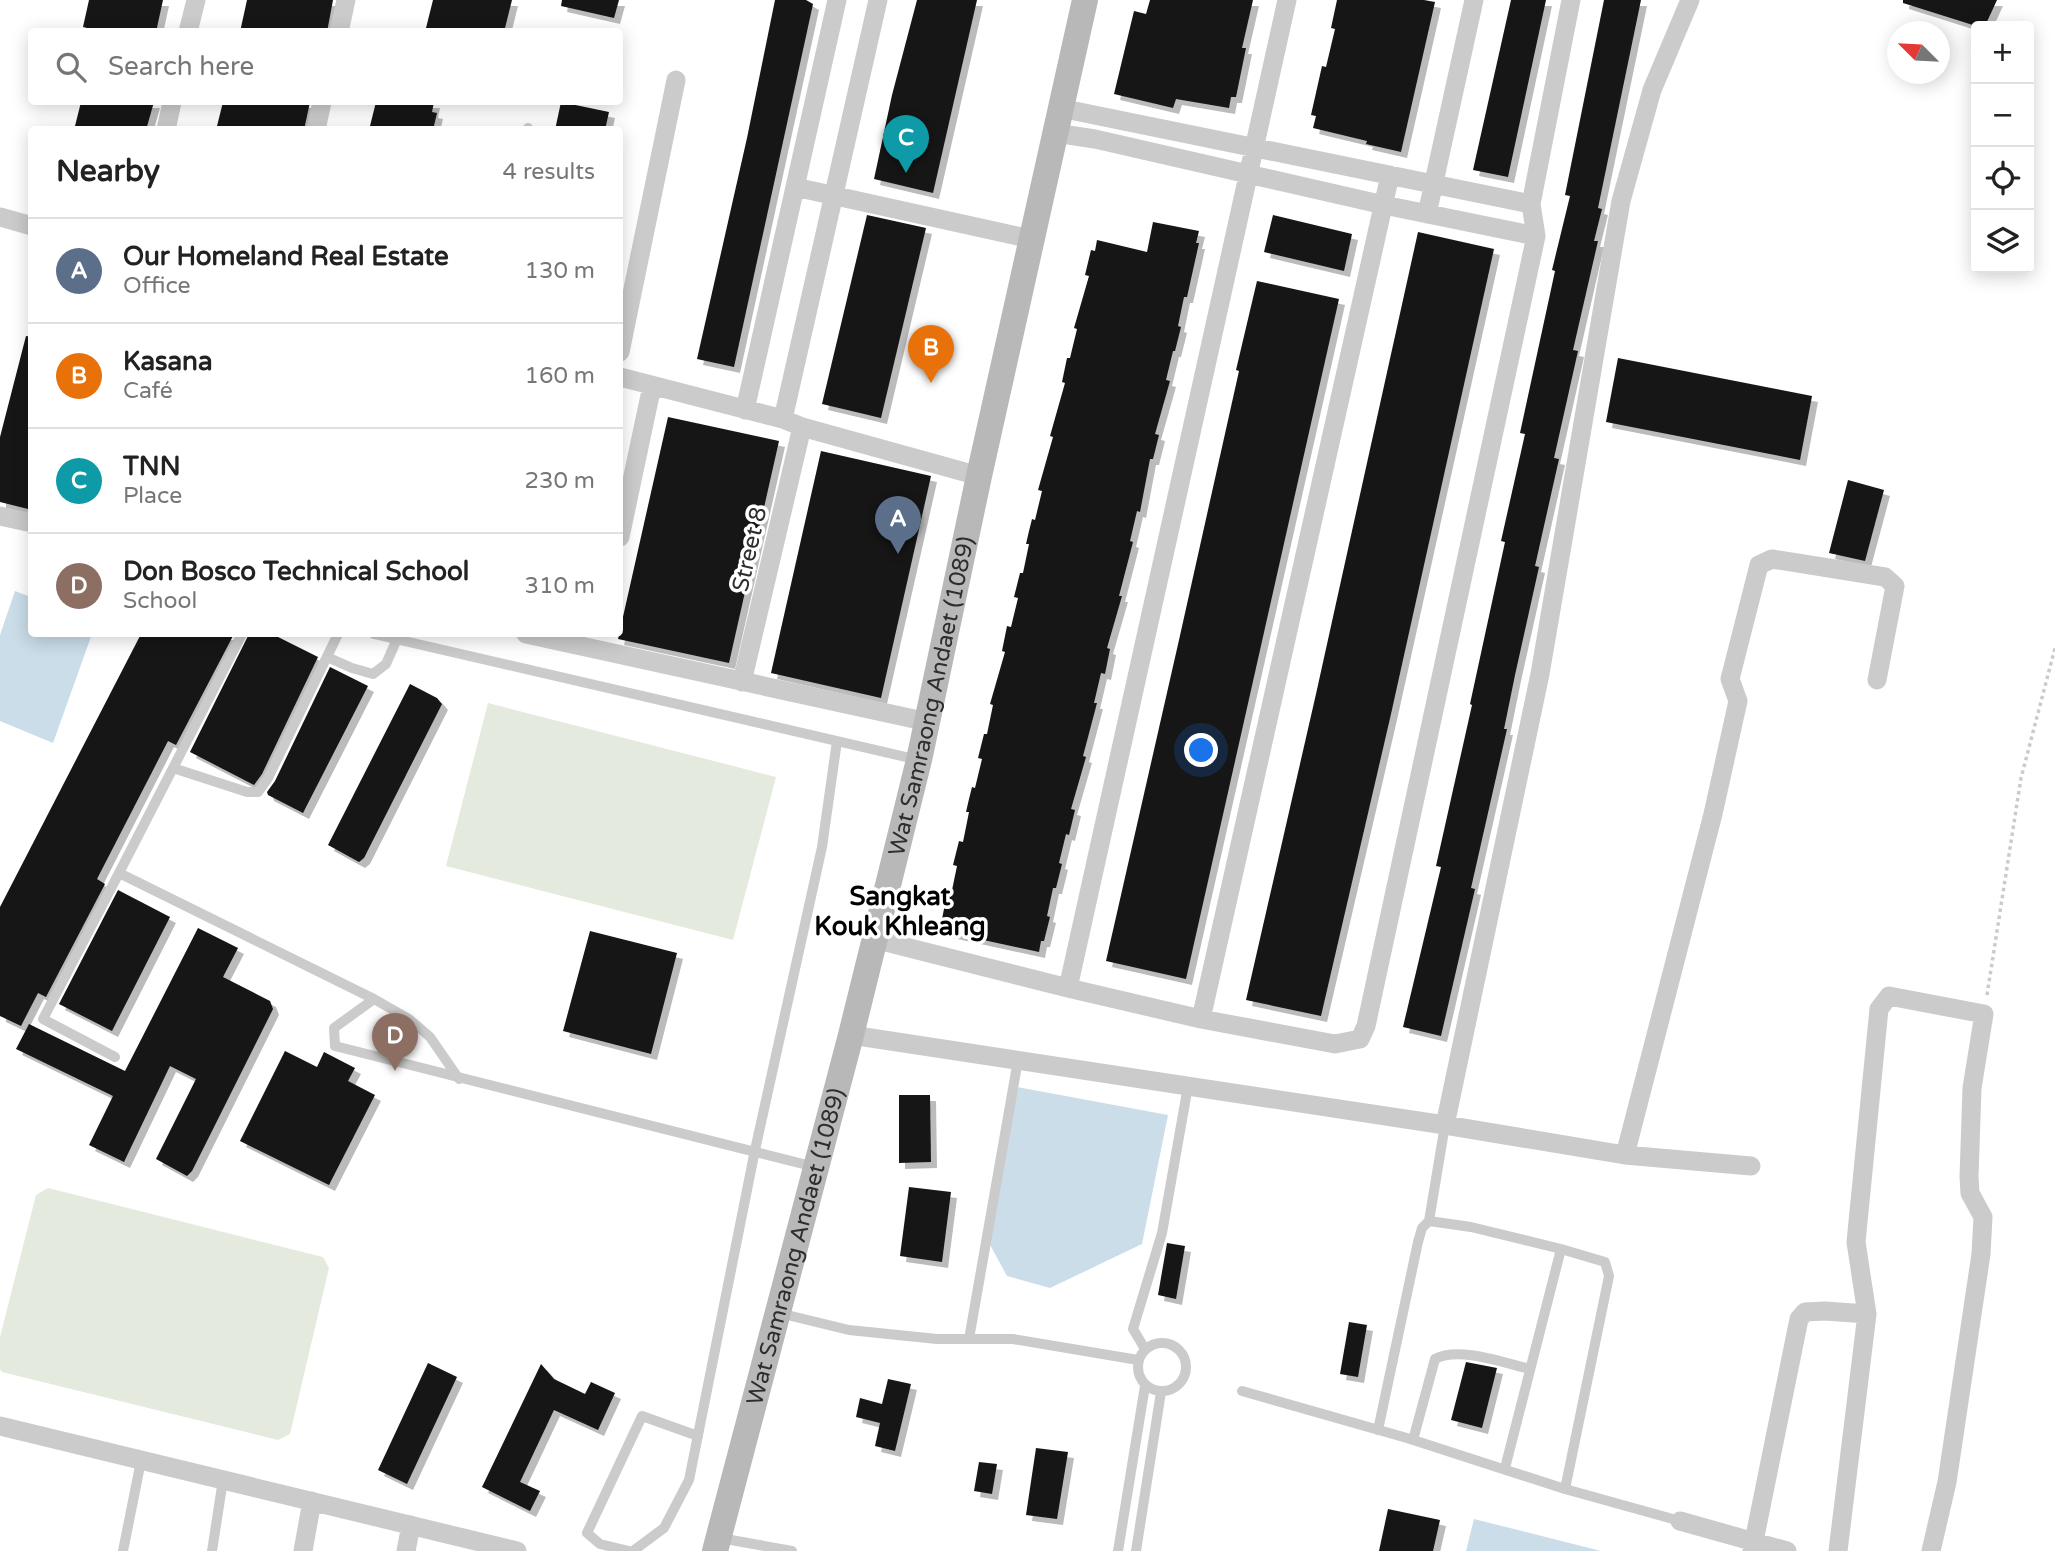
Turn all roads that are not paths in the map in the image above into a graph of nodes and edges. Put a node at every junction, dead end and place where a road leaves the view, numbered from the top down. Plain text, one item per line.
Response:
1 (195, 0) edge
2 (346, 0) edge
3 (837, 0) edge
4 (878, 0) edge
5 (1085, 0) edge
6 (1287, 0) edge
7 (1474, 0) edge
8 (1571, 0) edge
9 (1690, 0) edge
10 (189, 28) edge
11 (340, 28) edge
12 (676, 80) dead end
13 (171, 105) edge
14 (321, 105) edge
15 (1060, 107) junction
16 (167, 126) edge
17 (317, 126) edge
18 (1055, 133) junction
19 (1255, 147) junction
20 (1248, 175) junction
21 (1390, 175) junction
22 (1432, 184) junction
23 (795, 187) junction
24 (833, 195) junction
25 (1531, 204) junction
26 (1384, 205) junction
27 (1427, 214) junction
28 (0, 217) edge
29 (28, 225) edge
30 (1536, 236) junction
31 (1031, 239) junction
32 (623, 337) edge
33 (623, 378) edge
34 (652, 386) junction
35 (745, 410) junction
36 (783, 419) junction
37 (802, 427) junction
38 (979, 476) junction
39 (0, 516) edge
40 (28, 522) edge
41 (623, 523) edge
42 (240, 637) edge
43 (337, 637) edge
44 (388, 637) edge
45 (556, 637) edge
46 (397, 639) junction
47 (597, 641) edge
48 (327, 657) junction
49 (1877, 680) dead end
50 (742, 682) junction
51 (928, 722) junction
52 (837, 741) junction
53 (919, 760) junction
54 (173, 768) junction
55 (118, 873) junction
56 (874, 939) junction
57 (1068, 988) junction
58 (374, 999) junction
59 (1201, 1019) junction
60 (851, 1034) junction
61 (115, 1057) dead end
62 (1018, 1060) junction
63 (459, 1079) junction
64 (1188, 1086) junction
65 (1445, 1125) junction
66 (755, 1150) junction
67 (1625, 1155) junction
68 (1751, 1166) dead end
69 (816, 1167) junction
70 (1429, 1221) junction
71 (1561, 1249) junction
72 (778, 1312) junction
73 (1867, 1314) junction
74 (968, 1339) junction
75 (1145, 1349) junction
76 (1139, 1360) junction
77 (1530, 1370) junction
78 (1145, 1386) junction
79 (1242, 1391) dead end
80 (1161, 1392) junction
81 (0, 1426) edge
82 (1378, 1430) junction
83 (698, 1436) junction
84 (1413, 1440) junction
85 (141, 1461) junction
86 (1505, 1468) junction
87 (223, 1480) junction
88 (1565, 1489) junction
89 (312, 1501) junction
90 (1680, 1521) joint
91 (411, 1525) junction
92 (717, 1544) edge
93 (1752, 1546) edge
94 (123, 1551) edge
95 (212, 1551) edge
96 (303, 1551) edge
97 (406, 1551) edge
98 (517, 1551) edge
99 (631, 1551) edge
100 (792, 1551) edge
101 (1118, 1551) edge
102 (1136, 1551) edge
103 (1787, 1551) edge
104 (1838, 1551) edge
105 (1931, 1551) edge

1 - 10 street
2 - 11 street
3 - 23 street
4 - 24 street
5 - 15 main road, Wat Samraong Andaet (1089)
6 - 19 street
7 - 22 street
8 - 25 street
9 - 65 street
12 - 32 street
13 - 16 street
14 - 17 street
15 - 18 main road, Wat Samraong Andaet (1089)
15 - 19 street
18 - 20 street
18 - 31 main road, Wat Samraong Andaet (1089)
19 - 20 street
19 - 21 street
20 - 26 street
20 - 57 street
21 - 22 street
21 - 26 street
22 - 25 street
22 - 27 street
23 - 24 street
23 - 35 street
24 - 31 street
24 - 36 street
25 - 30 street
26 - 27 street
26 - 59 street
27 - 30 street
28 - 29 street
30 - 59 street
31 - 38 main road, Wat Samraong Andaet (1089)
33 - 34 street
34 - 35 street
34 - 41 street
35 - 36 street
36 - 37 street
37 - 38 street
37 - 50 street, Street 8
38 - 51 main road, Wat Samraong Andaet (1089)
39 - 40 street
42 - 54 lane
43 - 48 lane
44 - 46 lane
45 - 47 street
46 - 48 lane
46 - 52 lane
47 - 50 street
48 - 54 lane
49 - 67 street
50 - 51 street
51 - 53 main road, Wat Samraong Andaet (1089)
52 - 53 lane
52 - 66 lane
53 - 56 main road, Wat Samraong Andaet (1089)
54 - 55 lane
55 - 58 lane
55 - 61 lane
56 - 57 street
56 - 60 main road, Wat Samraong Andaet (1089)
57 - 59 street
58 - 63 lane
58 - 63 lane
60 - 62 street
60 - 69 main road, Wat Samraong Andaet (1089)
62 - 64 street
62 - 74 lane
63 - 66 lane
64 - 65 street
64 - 75 lane
65 - 67 street
65 - 70 lane
66 - 69 lane
66 - 83 lane
67 - 68 street
69 - 72 main road, Wat Samraong Andaet (1089)
70 - 71 lane
70 - 82 lane
71 - 77 lane
71 - 88 lane
72 - 74 lane
72 - 92 main road, Wat Samraong Andaet (1089)
73 - 93 street
73 - 104 street
73 - 105 street
74 - 76 lane
75 - 76 lane
75 - 80 lane
76 - 78 lane
77 - 84 lane
77 - 86 lane
78 - 80 lane
78 - 101 lane
79 - 82 lane
80 - 102 lane
81 - 85 street
82 - 84 lane
83 - 99 lane
83 - 99 lane
84 - 86 lane
85 - 87 street
85 - 94 lane
86 - 88 lane
87 - 89 street
87 - 95 lane
88 - 90 lane
89 - 91 street
89 - 96 street
90 - 93 street
91 - 97 street
91 - 98 street
92 - 100 lane
93 - 103 street

